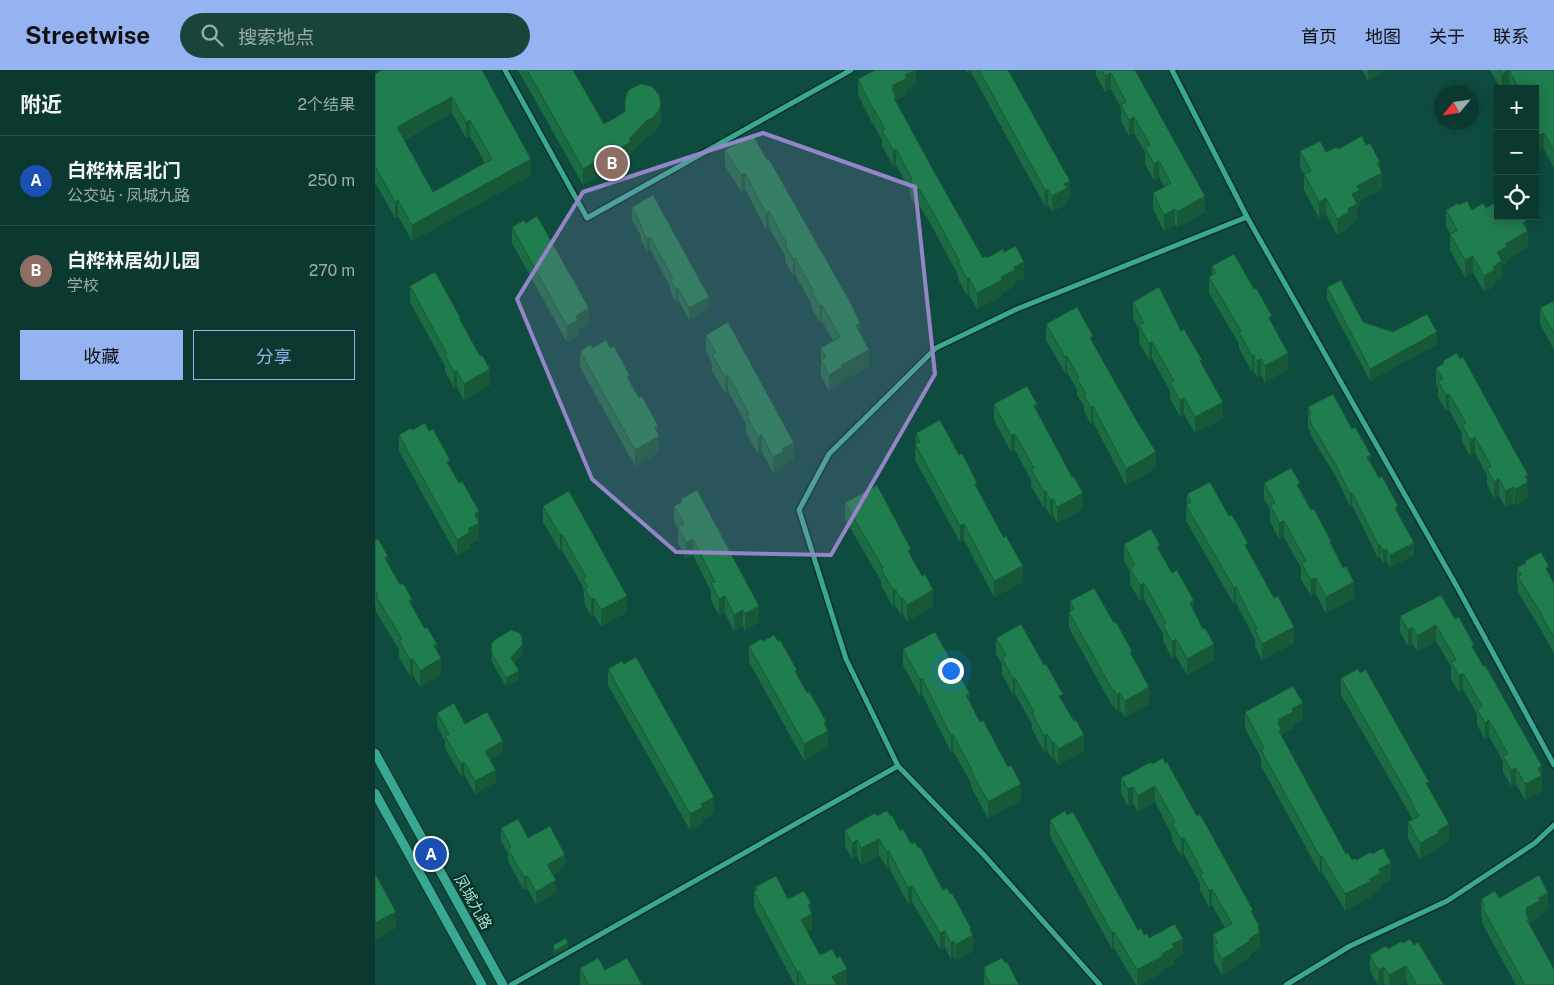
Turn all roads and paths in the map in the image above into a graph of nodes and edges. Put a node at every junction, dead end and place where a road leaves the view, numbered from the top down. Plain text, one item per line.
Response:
1 (505, 70) edge
2 (851, 70) edge
3 (1172, 70) edge
4 (1247, 217) junction
5 (375, 753) edge
6 (1554, 765) edge
7 (898, 766) junction
8 (375, 793) edge
9 (1554, 825) edge
10 (482, 985) edge
11 (503, 985) edge
12 (511, 985) edge
13 (1100, 985) edge
14 (1286, 985) edge

1 - 2 street
3 - 4 street
4 - 6 street
4 - 7 street
5 - 11 street, 凤城九路
7 - 12 street
7 - 13 street
8 - 10 street
9 - 14 street

